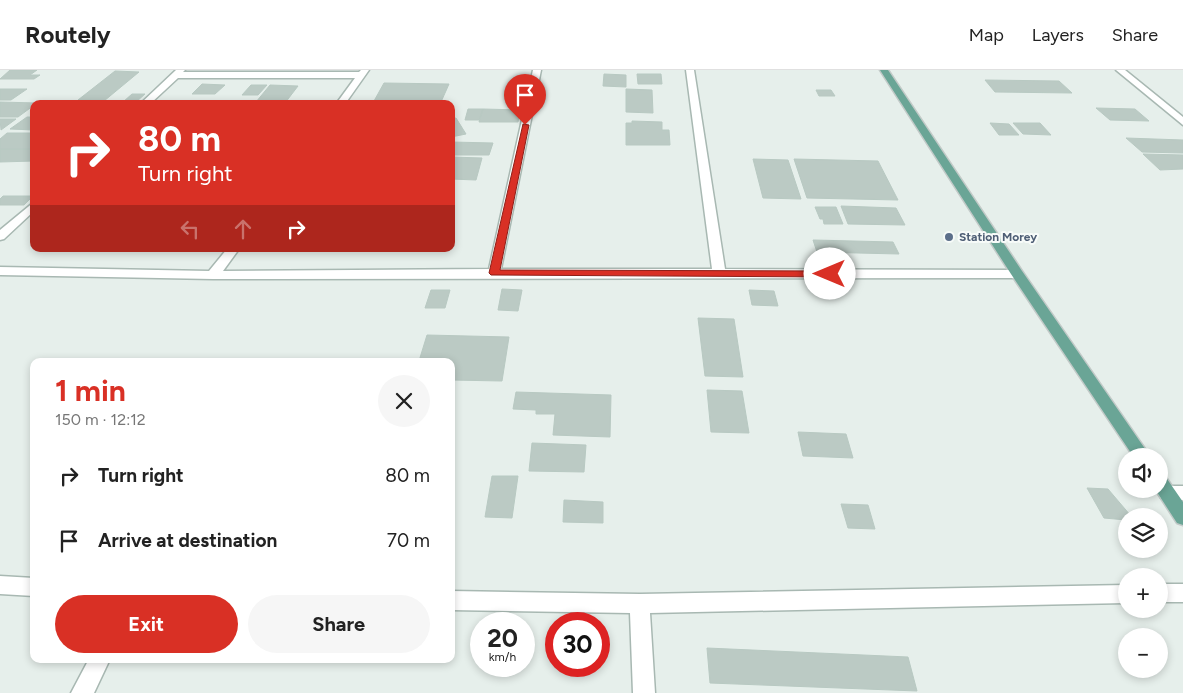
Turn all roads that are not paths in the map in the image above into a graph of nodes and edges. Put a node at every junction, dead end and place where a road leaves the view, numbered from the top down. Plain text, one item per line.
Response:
1 (537, 70) edge
2 (690, 70) edge
3 (884, 70) edge
4 (1120, 70) edge
5 (363, 72) edge
6 (178, 73) edge
7 (148, 100) edge
8 (343, 100) edge
9 (1183, 122) edge
10 (30, 209) edge
11 (0, 236) edge
12 (231, 252) edge
13 (0, 271) edge
14 (494, 273) junction
15 (719, 274) junction
16 (1017, 274) junction
17 (213, 275) junction
18 (1137, 448) edge
19 (1170, 489) edge
20 (1183, 518) edge
21 (0, 585) edge
22 (30, 587) edge
23 (1168, 593) edge
24 (1183, 593) edge
25 (1118, 594) edge
26 (455, 600) edge
27 (640, 604) junction
28 (98, 663) edge
29 (82, 693) edge
30 (644, 693) edge

1 - 14 street
2 - 15 street
3 - 16 main road
4 - 9 street
5 - 6 street
5 - 8 street
6 - 7 street
10 - 11 street
12 - 17 street
13 - 17 street
14 - 15 street
14 - 17 street
15 - 16 street
16 - 18 main road
19 - 20 main road
21 - 22 street
23 - 24 street
25 - 27 street
26 - 27 street
27 - 30 street
28 - 29 street

